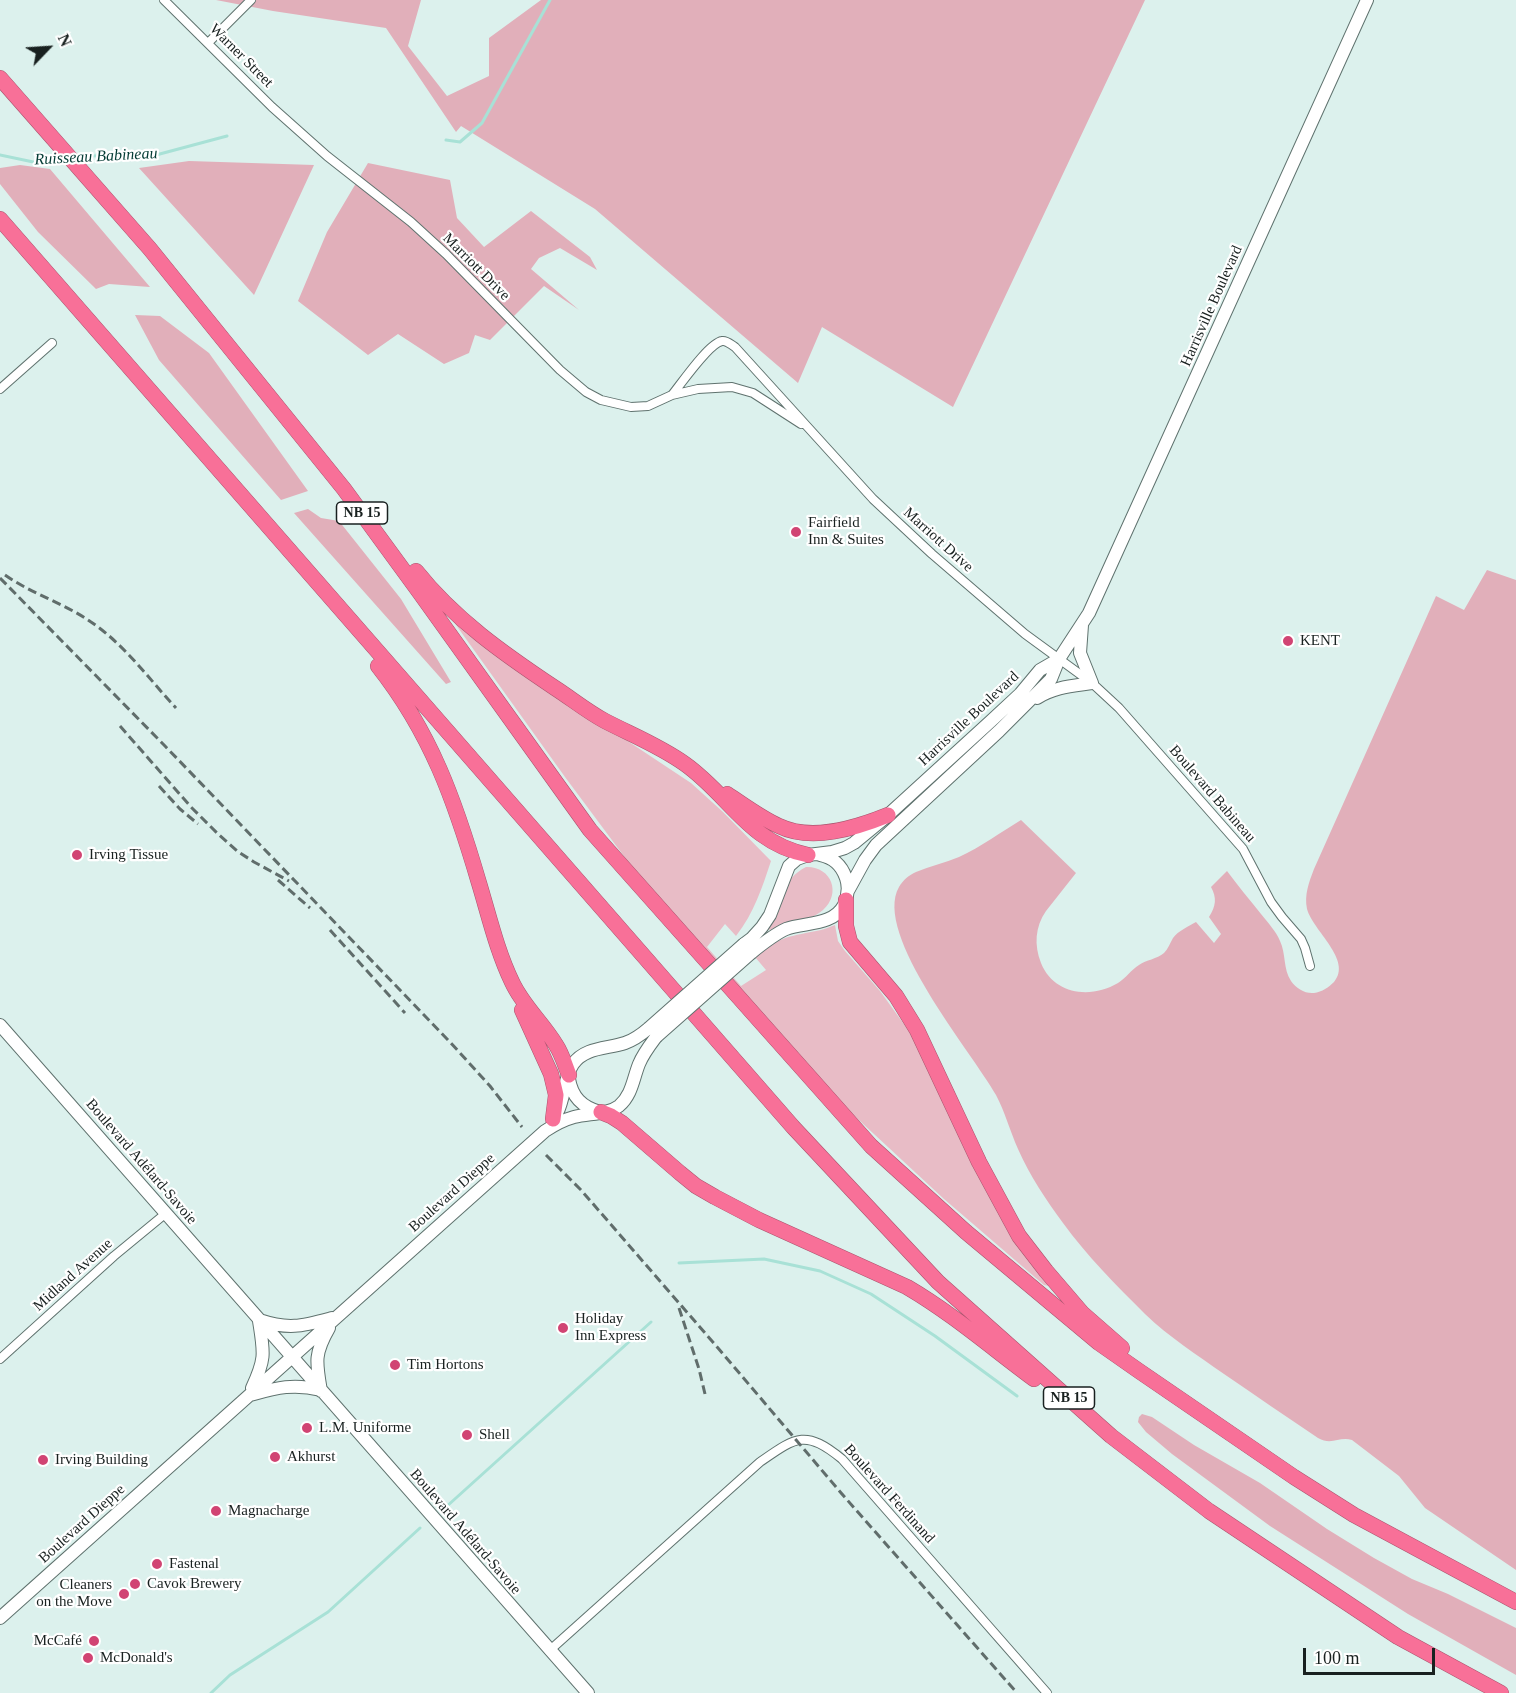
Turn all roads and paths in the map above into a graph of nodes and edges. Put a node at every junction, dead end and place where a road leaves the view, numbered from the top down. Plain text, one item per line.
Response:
1 (164, 0) edge
2 (251, 0) edge
3 (1367, 0) edge
4 (208, 43) junction
5 (0, 78) edge
6 (272, 106) joint
7 (0, 219) edge
8 (52, 343) dead end
9 (0, 389) edge
10 (672, 395) junction
11 (809, 429) junction
12 (344, 489) junction
13 (267, 524) junction
14 (1083, 624) junction
15 (1059, 659) junction
16 (1092, 683) junction
17 (1029, 702) junction
18 (704, 780) junction
19 (888, 815) junction
20 (812, 854) junction
21 (847, 896) junction
22 (747, 948) junction
23 (1310, 966) dead end
24 (512, 982) junction
25 (0, 1025) edge
26 (653, 1032) junction
27 (569, 1074) junction
28 (601, 1112) junction
29 (549, 1125) junction
30 (165, 1214) junction
31 (336, 1317) junction
32 (259, 1320) junction
33 (295, 1353) junction
34 (0, 1359) edge
35 (321, 1391) junction
36 (248, 1395) junction
37 (1111, 1436) junction
38 (1238, 1439) junction
39 (1516, 1602) edge
40 (0, 1618) edge
41 (549, 1651) junction
42 (588, 1693) edge
43 (1047, 1693) edge
44 (1501, 1693) edge

1 - 4 street, Warner Street
2 - 4 street
3 - 14 main road, Harrisville Boulevard
4 - 6 street, Warner Street
5 - 12 highway, NB 15
6 - 10 street, Marriott Drive
7 - 13 highway, NB 15
8 - 9 street
10 - 11 street, Marriott Drive
10 - 11 street, Marriott Drive
11 - 15 street, Marriott Drive
12 - 18 highway
12 - 38 highway, NB 15
13 - 24 highway
13 - 37 highway, NB 15
14 - 15 main road
14 - 16 main road
15 - 16 street, Marriott Drive
15 - 17 main road, Harrisville Boulevard
15 - 19 main road, Harrisville Boulevard
16 - 17 main road
16 - 23 street, Boulevard Babineau
17 - 21 main road, Harrisville Boulevard
18 - 19 highway
18 - 20 highway
19 - 20 main road, Harrisville Boulevard
20 - 21 main road
20 - 22 main road, Harrisville Boulevard
21 - 22 main road, Harrisville Boulevard
21 - 38 highway
22 - 26 main road, Harrisville Boulevard, bridge
24 - 27 highway
24 - 29 highway
25 - 30 main road, Boulevard Adélard-Savoie
26 - 27 main road
26 - 28 main road
27 - 28 main road
27 - 29 main road
28 - 29 main road
28 - 37 highway
29 - 31 main road, Boulevard Dieppe
30 - 32 main road, Boulevard Adélard-Savoie
30 - 34 street, Midland Avenue
31 - 32 main road
31 - 33 main road, Boulevard Dieppe
31 - 35 main road
32 - 33 main road, Boulevard Adélard-Savoie
32 - 36 main road
33 - 35 main road, Boulevard Adélard-Savoie
33 - 36 main road, Boulevard Dieppe
35 - 36 main road
35 - 41 main road, Boulevard Adélard-Savoie
36 - 40 main road, Boulevard Dieppe
37 - 44 highway, NB 15
38 - 39 highway, NB 15
41 - 42 main road, Boulevard Adélard-Savoie
41 - 43 street, Boulevard Ferdinand

